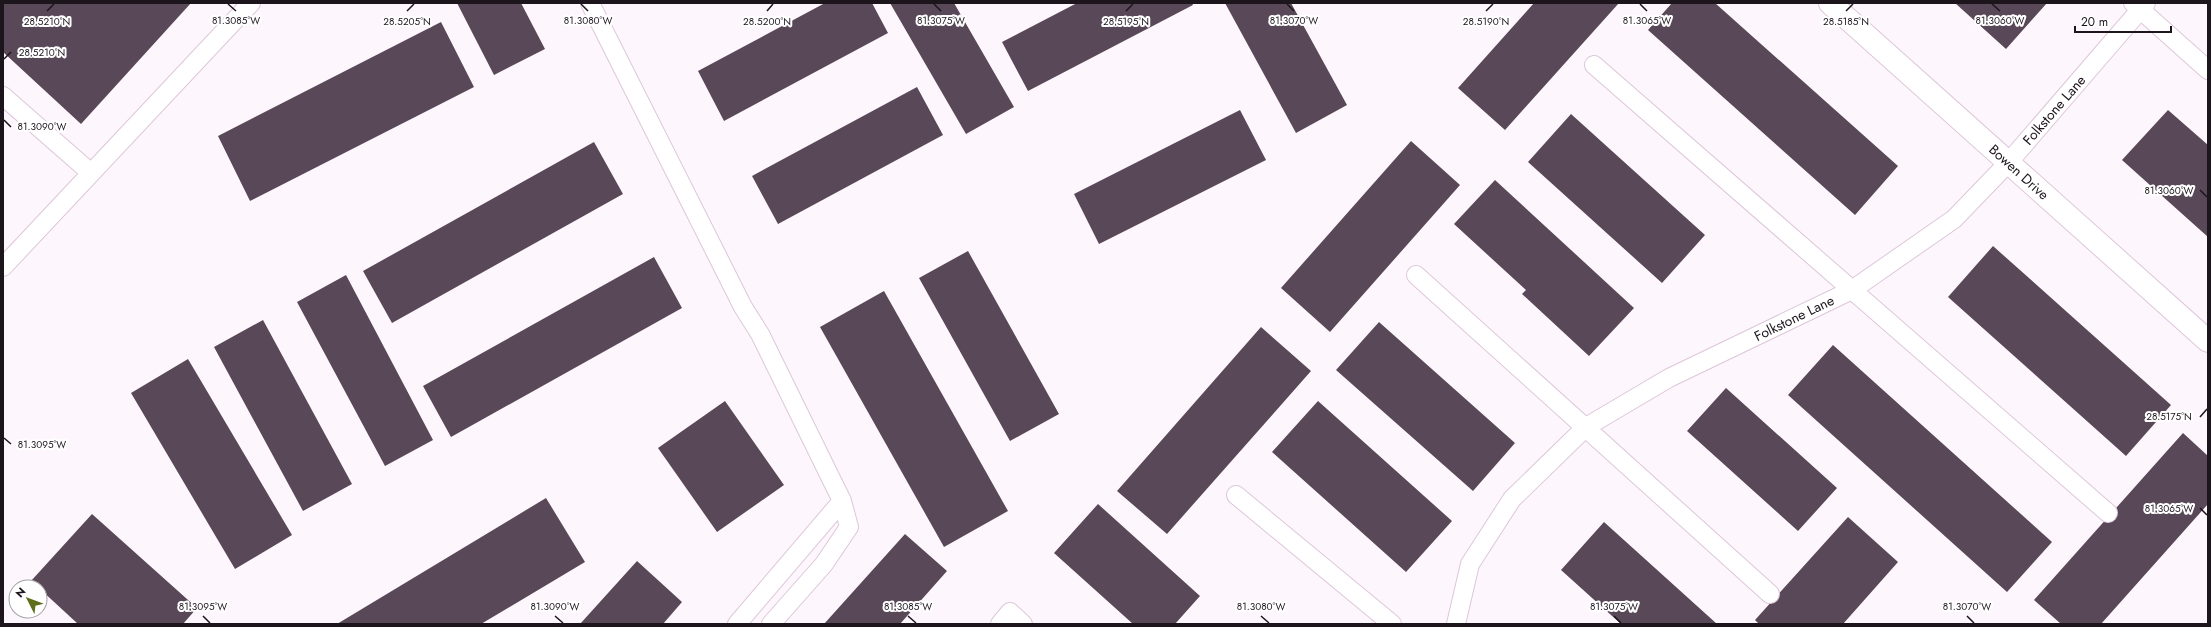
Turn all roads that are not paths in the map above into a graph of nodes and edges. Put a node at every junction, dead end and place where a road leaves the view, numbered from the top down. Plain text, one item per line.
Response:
1 (251, 3) edge
2 (590, 3) edge
3 (1830, 3) edge
4 (2140, 5) edge
5 (1594, 66) dead end
6 (2208, 70) edge
7 (3, 96) edge
8 (2008, 162) junction
9 (91, 173) junction
10 (3, 267) edge
11 (1416, 275) dead end
12 (1852, 290) junction
13 (2208, 341) edge
14 (1586, 428) junction
15 (1236, 495) dead end
16 (842, 501) junction
17 (2108, 513) dead end
18 (1770, 594) dead end
19 (737, 624) edge
20 (771, 624) edge
21 (1000, 624) edge
22 (1023, 624) edge
23 (1392, 624) edge
24 (1456, 624) edge

1 - 9 lane
2 - 16 lane
3 - 8 street, Bowen Drive
4 - 6 lane
4 - 8 lane, Folkstone Lane
5 - 12 lane
7 - 9 lane
8 - 12 lane, Folkstone Lane
8 - 13 street, Bowen Drive
9 - 10 lane
11 - 14 lane
12 - 14 lane, Folkstone Lane
12 - 17 lane
14 - 18 lane
14 - 24 lane, Folkstone Lane
15 - 23 lane
16 - 19 lane
16 - 20 lane
21 - 22 lane

